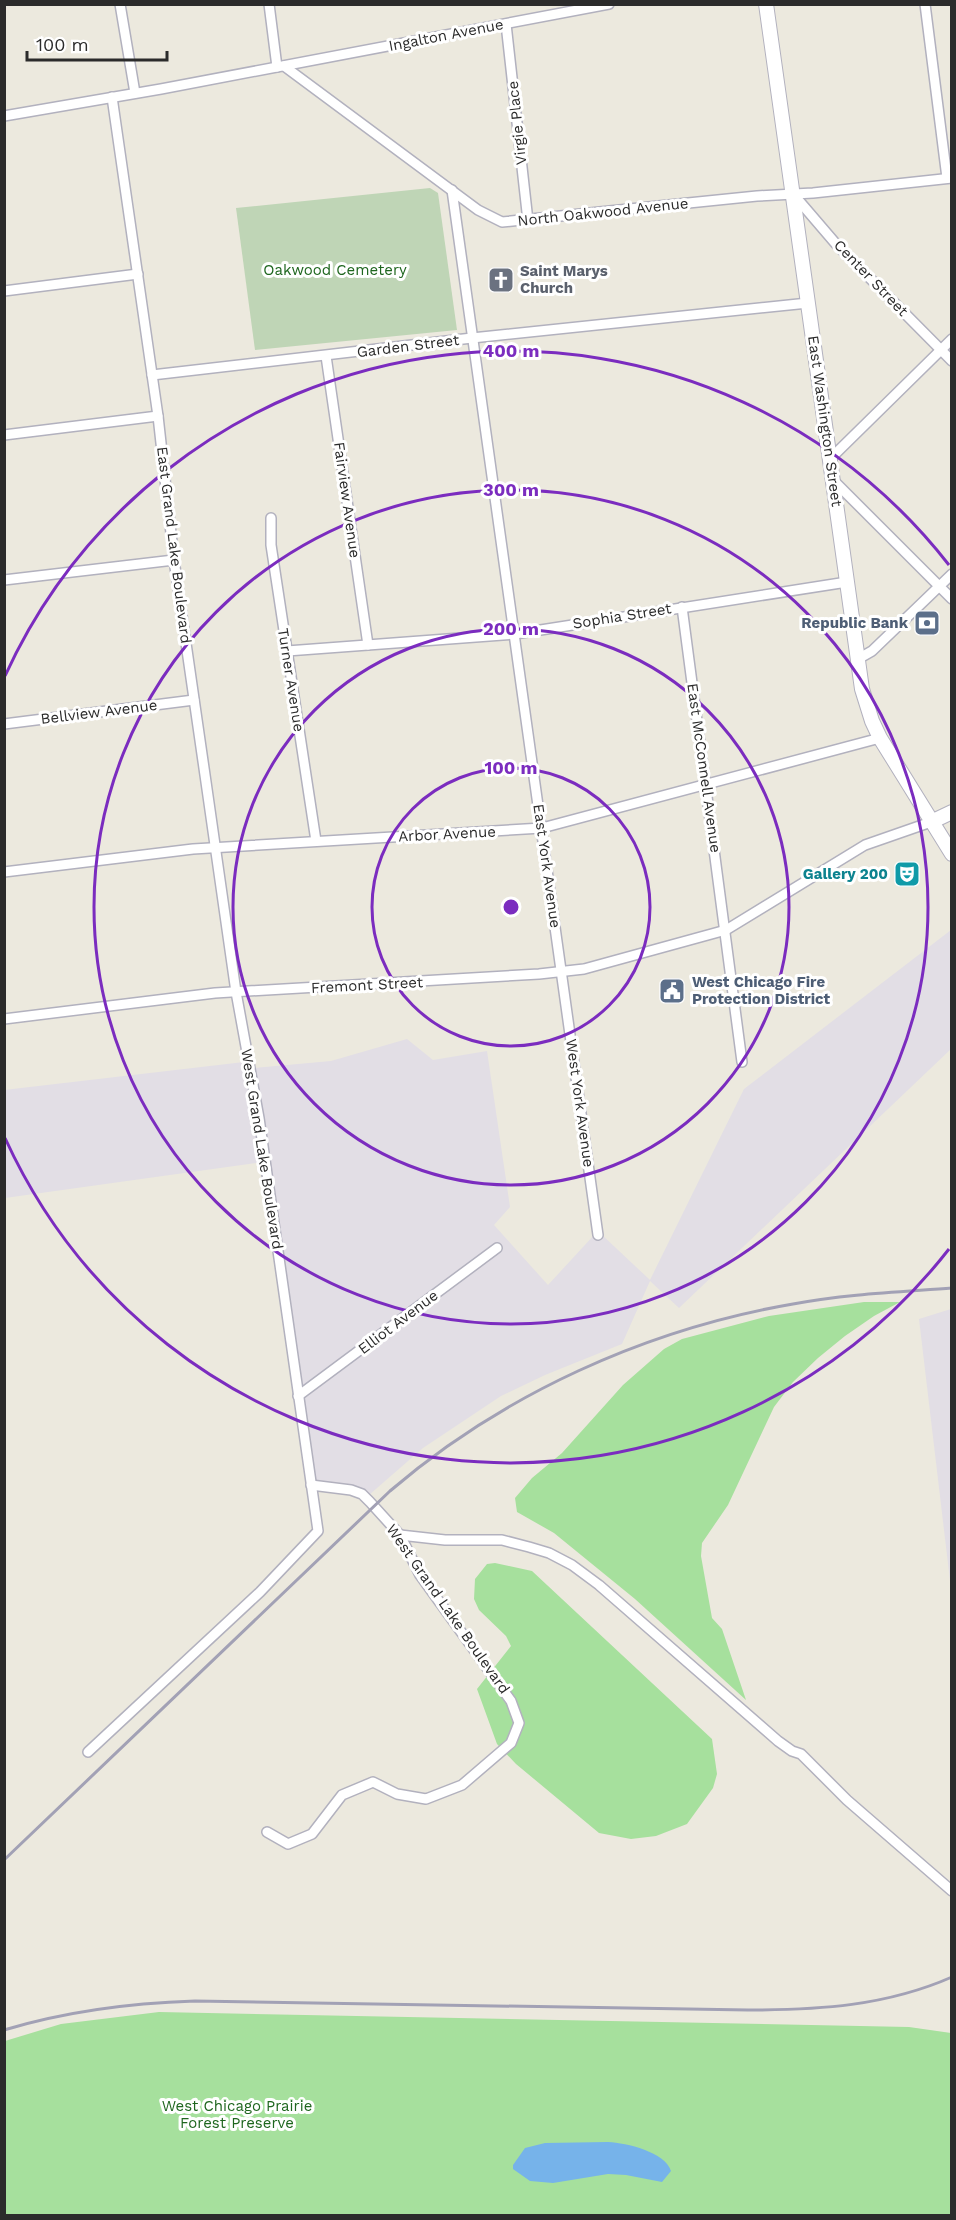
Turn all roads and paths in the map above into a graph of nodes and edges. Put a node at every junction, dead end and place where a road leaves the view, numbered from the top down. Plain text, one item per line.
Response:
1 (120, 4) edge
2 (269, 4) edge
3 (609, 4) edge
4 (766, 4) edge
5 (925, 4) edge
6 (506, 24) junction
7 (280, 67) junction
8 (135, 93) junction
9 (112, 97) junction
10 (4, 116) edge
11 (950, 178) edge
12 (452, 190) junction
13 (792, 194) junction
14 (528, 221) junction
15 (138, 274) junction
16 (4, 291) edge
17 (808, 303) junction
18 (472, 338) junction
19 (951, 339) edge
20 (941, 350) junction
21 (326, 356) junction
22 (951, 360) edge
23 (152, 375) junction
24 (158, 416) junction
25 (4, 435) edge
26 (830, 459) junction
27 (833, 480) junction
28 (271, 518) dead end
29 (174, 560) junction
30 (951, 574) edge
31 (4, 580) edge
32 (848, 582) junction
33 (939, 586) junction
34 (951, 599) edge
35 (682, 607) junction
36 (515, 634) junction
37 (368, 645) junction
38 (287, 651) junction
39 (858, 659) junction
40 (194, 700) junction
41 (4, 724) edge
42 (880, 738) junction
43 (706, 784) junction
44 (951, 812) edge
45 (932, 822) junction
46 (542, 828) junction
47 (316, 841) junction
48 (215, 847) junction
49 (951, 854) edge
50 (4, 872) edge
51 (726, 930) junction
52 (562, 972) junction
53 (236, 992) junction
54 (4, 1019) edge
55 (742, 1062) dead end
56 (598, 1235) dead end
57 (497, 1248) dead end
58 (298, 1396) junction
59 (311, 1485) junction
60 (400, 1535) junction
61 (88, 1752) dead end
62 (267, 1832) dead end
63 (951, 1891) edge

1 - 8 street
2 - 7 street
3 - 6 street, Ingalton Avenue
4 - 13 main road, East Washington Street
5 - 11 street
6 - 7 street, Ingalton Avenue
6 - 14 street, Virgie Place
7 - 8 street, Ingalton Avenue
7 - 12 street, North Oakwood Avenue
8 - 9 street, Ingalton Avenue
9 - 10 street, Ingalton Avenue
9 - 15 street, East Grand Lake Boulevard
11 - 13 street, North Oakwood Avenue
12 - 14 street, North Oakwood Avenue
12 - 18 street, East York Avenue
13 - 14 street, North Oakwood Avenue
13 - 17 main road, East Washington Street
13 - 20 street, Center Street
15 - 16 street
15 - 23 street, East Grand Lake Boulevard
17 - 18 street, Garden Street
17 - 26 main road, East Washington Street
18 - 21 street, Garden Street
18 - 36 street, East York Avenue
19 - 20 street
20 - 22 street, Center Street
20 - 26 street
21 - 23 street, Garden Street
21 - 37 street, Fairview Avenue
23 - 24 street, East Grand Lake Boulevard
24 - 25 street
24 - 29 street, East Grand Lake Boulevard
26 - 27 main road, East Washington Street
27 - 32 main road, East Washington Street
27 - 33 street
28 - 38 street, Turner Avenue
29 - 31 street
29 - 40 street, East Grand Lake Boulevard
30 - 33 street
32 - 35 street, Sophia Street
32 - 39 main road, East Washington Street
33 - 34 street
33 - 39 street
35 - 36 street, Sophia Street
35 - 43 street, East McConnell Avenue
36 - 37 street, Sophia Street
36 - 46 street, East York Avenue
37 - 38 street, Sophia Street
38 - 47 street, Turner Avenue
39 - 42 main road, East Washington Street
40 - 41 street, Bellview Avenue
40 - 48 street, East Grand Lake Boulevard
42 - 43 street, Arbor Avenue
42 - 45 main road, East Washington Street
43 - 46 street, Arbor Avenue
43 - 51 street, East McConnell Avenue
44 - 45 main road
45 - 49 main road, East Washington Street
45 - 51 street, Fremont Street
46 - 47 street, Arbor Avenue
46 - 52 street, East York Avenue
47 - 48 street, Arbor Avenue
48 - 50 street, Arbor Avenue
48 - 53 street, East Grand Lake Boulevard
51 - 52 street, Fremont Street
51 - 55 street, East McConnell Avenue
52 - 53 street, Fremont Street
52 - 56 street, West York Avenue
53 - 54 street, Fremont Street
53 - 58 street, West Grand Lake Boulevard
57 - 58 street, Elliot Avenue
58 - 59 street, West Grand Lake Boulevard
59 - 60 street, West Grand Lake Boulevard
59 - 61 street, West Grand Lake Boulevard
60 - 62 street, West Grand Lake Boulevard
60 - 63 street

